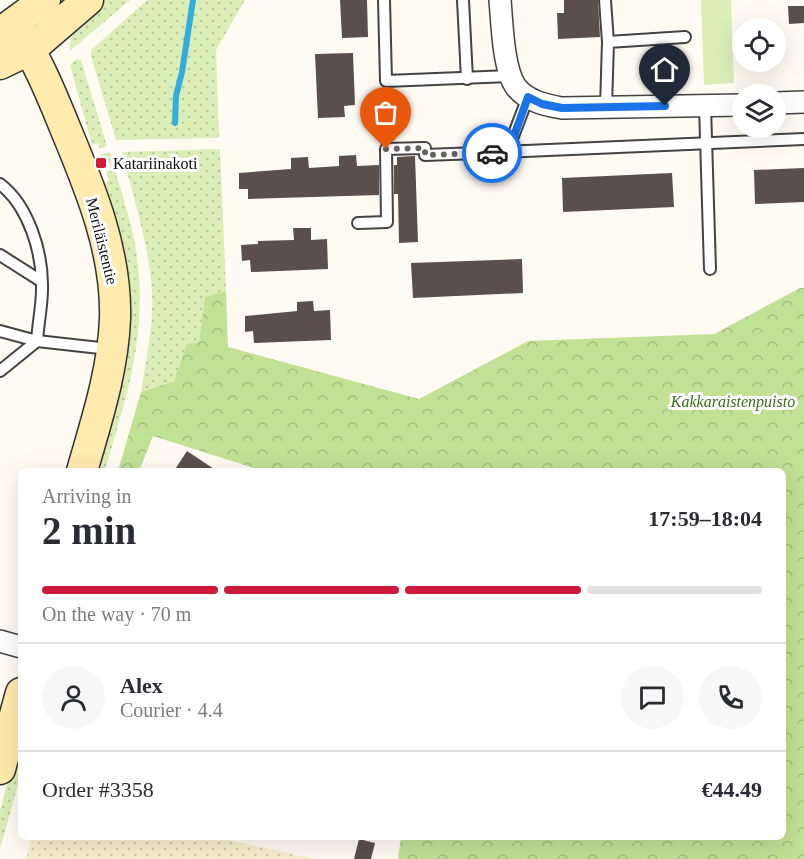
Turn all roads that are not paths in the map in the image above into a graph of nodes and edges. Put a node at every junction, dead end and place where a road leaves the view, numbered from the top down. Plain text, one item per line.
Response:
1 (45, 0) edge
2 (88, 0) edge
3 (384, 0) edge
4 (463, 0) edge
5 (500, 0) edge
6 (605, 0) edge
7 (7, 28) edge
8 (685, 37) dead end
9 (608, 42) junction
10 (31, 49) junction
11 (0, 64) edge
12 (511, 76) junction
13 (467, 79) junction
14 (528, 97) junction
15 (804, 102) edge
16 (786, 103) edge
17 (732, 105) edge
18 (705, 106) junction
19 (606, 107) junction
20 (804, 139) edge
21 (706, 145) junction
22 (504, 152) junction
23 (0, 184) edge
24 (358, 223) dead end
25 (0, 255) edge
26 (710, 269) dead end
27 (41, 281) junction
28 (0, 332) edge
29 (37, 341) junction
30 (112, 349) junction
31 (0, 371) edge
32 (83, 468) edge
33 (0, 641) edge
34 (18, 646) edge
35 (18, 704) edge
36 (0, 769) edge

1 - 7 street
2 - 10 street
3 - 13 lane
4 - 13 lane
5 - 12 street
6 - 9 lane
7 - 10 street, Meriläistentie
8 - 9 lane
9 - 19 lane
10 - 11 street
10 - 30 street, Meriläistentie
12 - 13 lane
12 - 14 street
14 - 19 street
14 - 22 lane
15 - 16 street
17 - 18 street
18 - 19 street
18 - 21 lane
20 - 21 lane
21 - 22 lane
21 - 26 lane
22 - 24 lane
23 - 27 lane
25 - 27 lane
27 - 29 lane
28 - 29 lane
29 - 30 lane
29 - 31 lane
30 - 32 street, Meriläistentie
33 - 34 street
35 - 36 street

